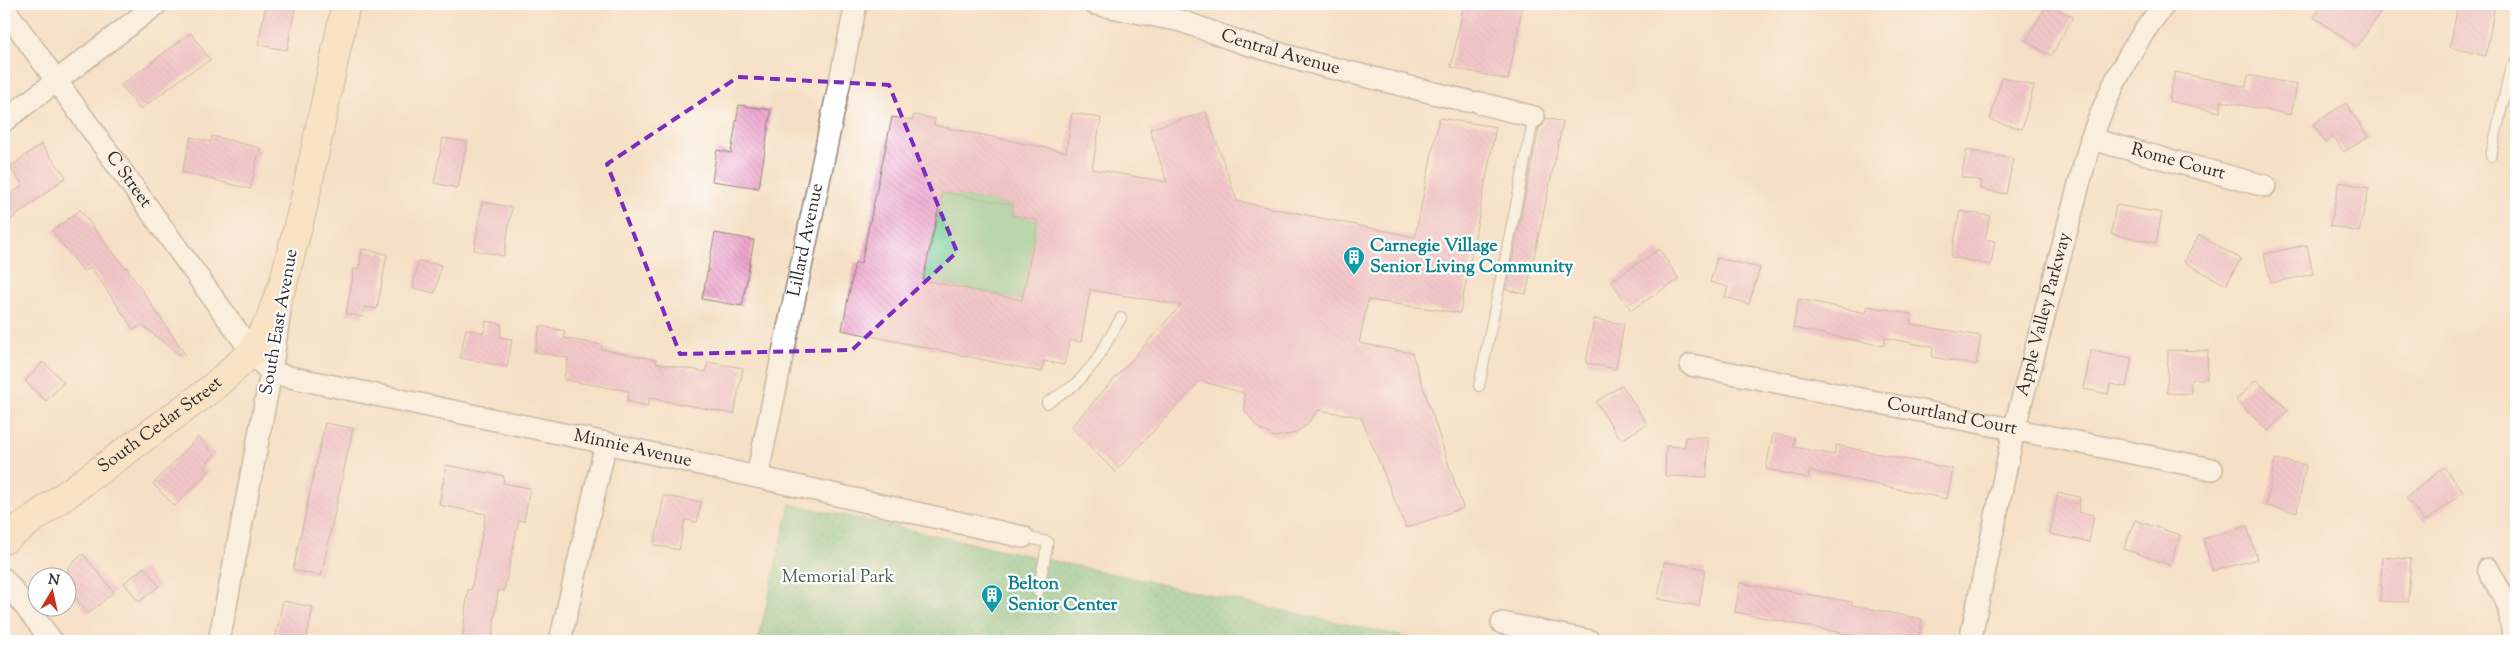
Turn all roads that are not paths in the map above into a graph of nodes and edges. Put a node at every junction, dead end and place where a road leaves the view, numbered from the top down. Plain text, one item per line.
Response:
1 (157, 4) edge
2 (346, 4) edge
3 (856, 4) edge
4 (1095, 4) edge
5 (2165, 4) edge
6 (4, 8) edge
7 (2516, 61) edge
8 (58, 80) junction
9 (1534, 117) joint
10 (4, 121) edge
11 (2091, 139) junction
12 (2491, 156) dead end
13 (2264, 186) dead end
14 (283, 284) junction
15 (1121, 318) dead end
16 (252, 352) junction
17 (1691, 365) dead end
18 (271, 373) junction
19 (1478, 386) dead end
20 (1047, 403) dead end
21 (2014, 430) junction
22 (606, 443) junction
23 (2212, 469) dead end
24 (757, 476) junction
25 (1022, 537) joint
26 (4, 540) edge
27 (2488, 569) dead end
28 (4, 579) edge
29 (1038, 592) dead end
30 (1502, 623) dead end
31 (52, 641) edge
32 (219, 641) edge
33 (560, 641) edge
34 (1590, 641) edge
35 (1970, 641) edge
36 (2514, 641) edge

1 - 8 street
2 - 14 main road, South East Avenue
3 - 24 street, Lillard Avenue
4 - 9 street, Central Avenue
5 - 11 street, Apple Valley Parkway
6 - 8 street, C Street
7 - 12 lane
8 - 10 street
8 - 16 street, C Street
9 - 19 lane
11 - 13 street, Rome Court
11 - 21 street, Apple Valley Parkway
14 - 16 main road, South Cedar Street
14 - 18 street, South East Avenue
15 - 20 lane
16 - 18 street
16 - 26 main road, South Cedar Street
17 - 21 street, Courtland Court
18 - 22 street, Minnie Avenue
18 - 32 street, South East Avenue
21 - 23 street, Courtland Court
21 - 35 street, Apple Valley Parkway
22 - 24 street, Minnie Avenue
22 - 33 street
24 - 25 street, Minnie Avenue
25 - 29 lane
27 - 36 street
28 - 31 street
30 - 34 street

